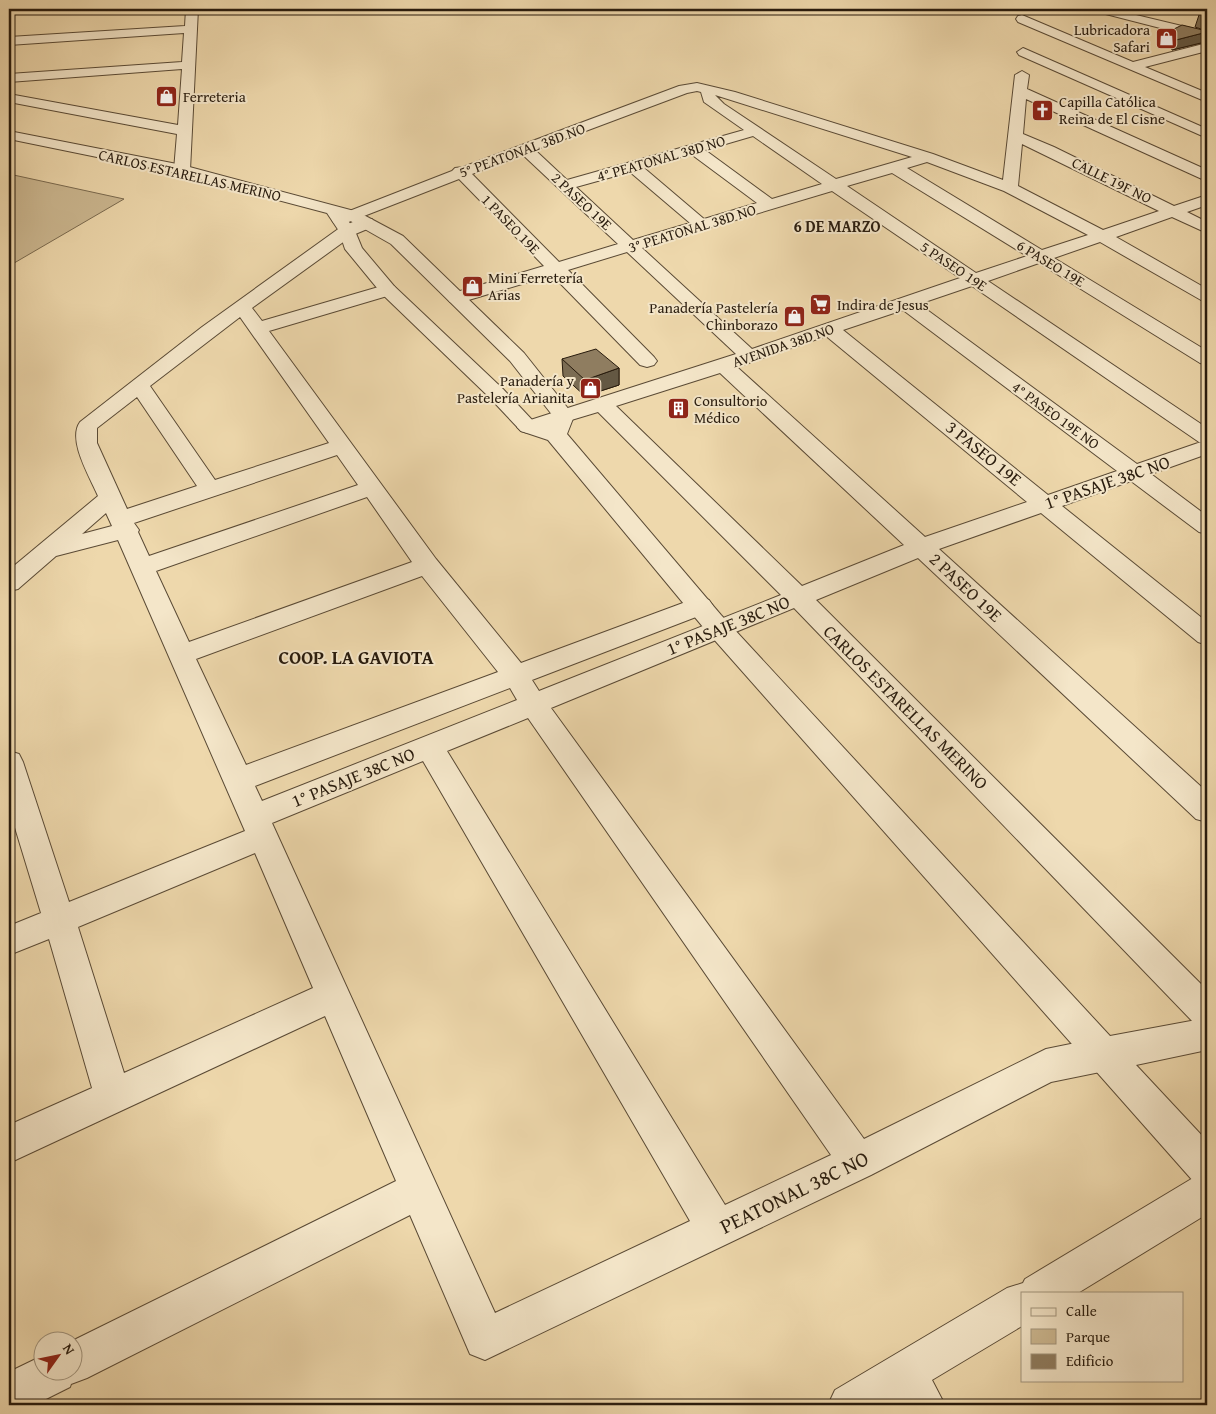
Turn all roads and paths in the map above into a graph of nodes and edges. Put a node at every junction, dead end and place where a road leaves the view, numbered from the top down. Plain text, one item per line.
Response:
1 (192, 9) edge
2 (1098, 9) edge
3 (1130, 9) edge
4 (1022, 14) edge
5 (190, 28) junction
6 (1207, 28) edge
7 (1207, 36) edge
8 (9, 41) edge
9 (1207, 47) edge
10 (1023, 52) junction
11 (188, 66) junction
12 (1132, 66) junction
13 (9, 78) edge
14 (1198, 82) dead end
15 (1180, 86) junction
16 (707, 89) junction
17 (1022, 92) junction
18 (9, 98) edge
19 (1207, 98) edge
20 (1130, 100) junction
21 (1112, 105) dead end
22 (1094, 110) dead end
23 (1076, 115) junction
24 (184, 131) junction
25 (756, 131) junction
26 (1207, 134) edge
27 (9, 135) edge
28 (1016, 136) junction
29 (524, 148) junction
30 (694, 149) junction
31 (928, 157) junction
32 (633, 166) junction
33 (894, 167) junction
34 (182, 170) junction
35 (460, 171) junction
36 (1207, 176) edge
37 (566, 185) junction
38 (835, 185) junction
39 (1010, 188) junction
40 (1207, 200) edge
41 (770, 204) junction
42 (1175, 211) junction
43 (347, 220) junction
44 (702, 225) junction
45 (1207, 228) edge
46 (1102, 236) junction
47 (630, 246) junction
48 (1041, 257) junction
49 (555, 269) junction
50 (974, 280) junction
51 (388, 290) junction
52 (1207, 296) edge
53 (456, 298) junction
54 (905, 303) junction
55 (250, 318) junction
56 (829, 329) junction
57 (750, 356) junction
58 (1207, 359) edge
59 (647, 362) dead end
60 (723, 365) junction
61 (140, 386) junction
62 (602, 404) junction
63 (560, 426) junction
64 (1207, 437) edge
65 (342, 446) junction
66 (1207, 447) edge
67 (1134, 472) junction
68 (372, 488) junction
69 (210, 489) junction
70 (1046, 503) junction
71 (120, 515) junction
72 (1207, 526) edge
73 (922, 547) junction
74 (46, 551) junction
75 (427, 564) junction
76 (142, 567) junction
77 (9, 583) edge
78 (798, 597) junction
79 (700, 606) junction
80 (720, 630) junction
81 (1207, 636) edge
82 (182, 654) junction
83 (515, 674) junction
84 (533, 704) junction
85 (429, 746) junction
86 (11, 776) edge
87 (238, 780) junction
88 (1207, 810) edge
89 (259, 827) junction
90 (59, 919) junction
91 (9, 940) edge
92 (333, 996) junction
93 (1207, 1013) edge
94 (1207, 1034) edge
95 (1105, 1054) junction
96 (113, 1097) junction
97 (9, 1144) edge
98 (858, 1162) junction
99 (1207, 1169) edge
100 (419, 1190) junction
101 (1207, 1192) edge
102 (718, 1228) junction
103 (1041, 1292) edge
104 (1021, 1304) edge
105 (82, 1358) edge
106 (35, 1382) edge
107 (914, 1389) edge
108 (9, 1395) edge
109 (850, 1405) edge

1 - 5 street
2 - 7 street
3 - 6 street
4 - 10 street
4 - 12 street
5 - 8 street
5 - 11 street
9 - 12 street
10 - 17 street
10 - 20 street
11 - 13 street
11 - 24 street
12 - 15 street
14 - 15 street
15 - 19 street
15 - 20 street
16 - 25 street, 5 PASEO 19E
16 - 29 street, 5° PEATONAL 38D NO
16 - 31 street, 5° PEATONAL 38D NO
17 - 23 street
17 - 28 street
18 - 24 street
20 - 21 street
20 - 26 street
22 - 23 street
23 - 36 street
24 - 34 street
25 - 30 street, 4° PEATONAL 38D NO
25 - 38 street, 5 PASEO 19E
27 - 34 street, CARLOS ESTARELLAS MERINO
28 - 39 street
28 - 42 street, CALLE 19F NO
29 - 35 street, 5° PEATONAL 38D NO
29 - 37 street, 2 PASEO 19E
30 - 32 street, 4° PEATONAL 38D NO
30 - 41 street
31 - 33 street, 3° PEATONAL 38D NO
31 - 39 street, 5° PEATONAL 38D NO
32 - 37 street, 4° PEATONAL 38D NO
32 - 44 street
33 - 38 street, 3° PEATONAL 38D NO
33 - 48 street, 6 PASEO 19E
34 - 43 street, CARLOS ESTARELLAS MERINO
35 - 43 street, 5° PEATONAL 38D NO
35 - 49 street, 1 PASEO 19E
37 - 47 street, 2 PASEO 19E
38 - 41 street, 3° PEATONAL 38D NO
38 - 50 street, 5 PASEO 19E
39 - 46 street, 5° PEATONAL 38D NO
40 - 42 street, AVENIDA 38D NO
41 - 44 street, 3° PEATONAL 38D NO
42 - 45 street, CALLE 19F NO
42 - 46 street, AVENIDA 38D NO
43 - 51 street
43 - 53 street, CARLOS ESTARELLAS MERINO
43 - 55 street, 5° PEATONAL 38D NO
44 - 47 street, 3° PEATONAL 38D NO
46 - 48 street, AVENIDA 38D NO
46 - 52 street, 5° PEATONAL 38D NO
47 - 49 street, 3° PEATONAL 38D NO
47 - 57 street, 2 PASEO 19E
48 - 50 street, AVENIDA 38D NO
48 - 58 street, 6 PASEO 19E
49 - 53 street, 3° PEATONAL 38D NO
49 - 59 street, 1 PASEO 19E
50 - 54 street, AVENIDA 38D NO
50 - 64 street, 5 PASEO 19E
51 - 55 street
51 - 63 street
53 - 63 street, CARLOS ESTARELLAS MERINO
54 - 56 street, AVENIDA 38D NO
54 - 67 street, 4° PASEO 19E NO
55 - 61 street, 5° PEATONAL 38D NO
55 - 65 street
56 - 57 street, AVENIDA 38D NO
56 - 70 street, 3 PASEO 19E
57 - 60 street, AVENIDA 38D NO
60 - 62 street, AVENIDA 38D NO
60 - 73 street, 2 PASEO 19E
61 - 69 street
61 - 71 street, 5° PEATONAL 38D NO
62 - 63 street, AVENIDA 38D NO
62 - 78 street, CARLOS ESTARELLAS MERINO
63 - 79 street, CARLOS ESTARELLAS MERINO
65 - 68 street
65 - 69 street
66 - 67 street, 1° PASAJE 38C NO
67 - 70 street, 1° PASAJE 38C NO
67 - 72 street, 4° PASEO 19E NO
68 - 75 street
68 - 76 street
69 - 71 street
70 - 73 street, 1° PASAJE 38C NO
70 - 81 street, 3 PASEO 19E
71 - 74 street
71 - 74 street
71 - 76 street
73 - 78 street, 1° PASAJE 38C NO
73 - 88 street, 2 PASEO 19E
74 - 77 street
75 - 82 street
75 - 83 street
76 - 82 street
78 - 80 street, 1° PASAJE 38C NO
78 - 93 street, CARLOS ESTARELLAS MERINO
79 - 80 street, CARLOS ESTARELLAS MERINO
79 - 83 street, 1° PASAJE 38C NO
80 - 84 street, 1° PASAJE 38C NO
80 - 95 street, CARLOS ESTARELLAS MERINO
82 - 87 street
83 - 84 street
83 - 87 street, 1° PASAJE 38C NO
84 - 85 street, 1° PASAJE 38C NO
84 - 98 street
85 - 89 street, 1° PASAJE 38C NO
85 - 102 street
86 - 90 street
87 - 89 street
89 - 90 street, 1° PASAJE 38C NO
89 - 92 street
90 - 91 street, 1° PASAJE 38C NO
90 - 96 street
92 - 96 street
92 - 100 street
94 - 95 street
95 - 98 street, PEATONAL 38C NO
95 - 99 street, CARLOS ESTARELLAS MERINO
96 - 97 street
98 - 102 street, PEATONAL 38C NO
100 - 102 street, PEATONAL 38C NO
100 - 105 street
101 - 103 street
104 - 107 street
106 - 108 street
107 - 109 street

